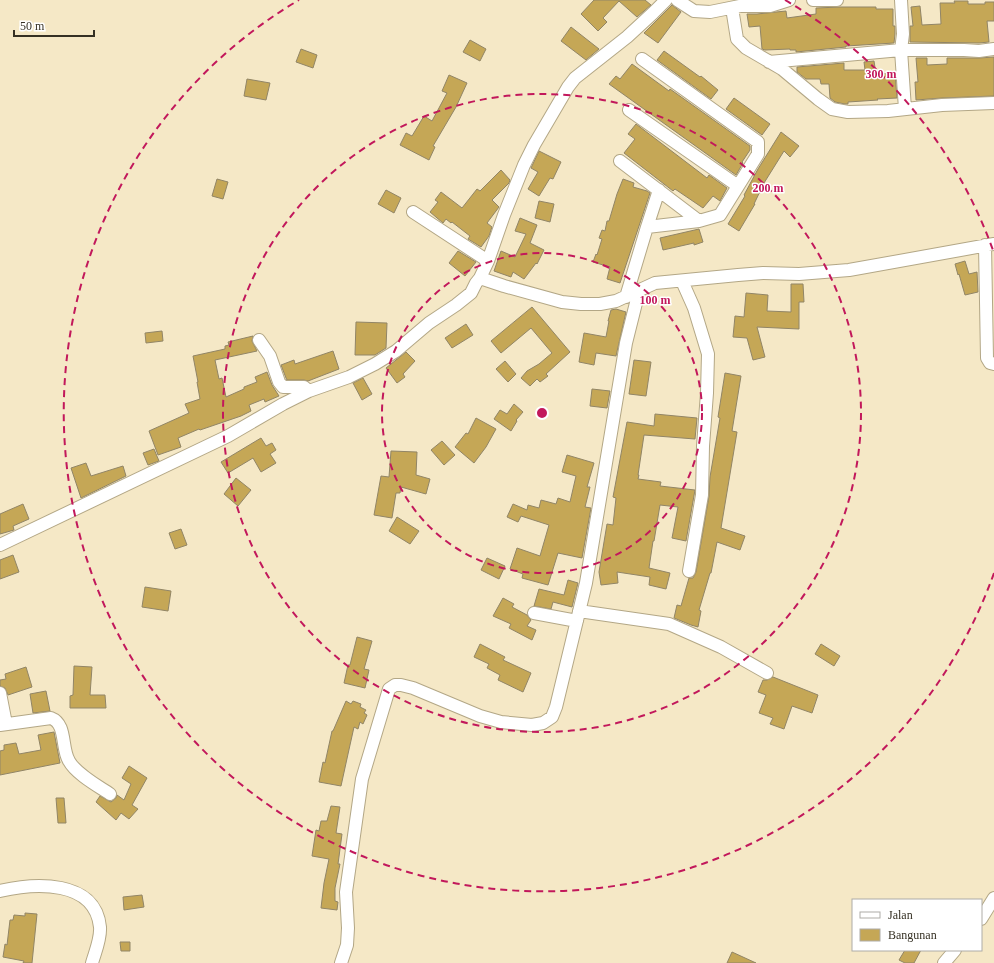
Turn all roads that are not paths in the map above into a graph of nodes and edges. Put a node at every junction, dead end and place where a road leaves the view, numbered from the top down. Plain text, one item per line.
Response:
1 (666, 0) edge
2 (677, 0) edge
3 (788, 0) edge
4 (813, 0) edge
5 (838, 0) edge
6 (901, 0) edge
7 (737, 5) edge
8 (994, 49) edge
9 (901, 50) junction
10 (642, 59) dead end
11 (769, 62) junction
12 (994, 103) edge
13 (905, 109) junction
14 (629, 110) dead end
15 (620, 161) dead end
16 (738, 186) junction
17 (659, 190) junction
18 (413, 212) dead end
19 (699, 221) junction
20 (647, 227) junction
21 (989, 244) edge
22 (488, 261) junction
23 (480, 278) junction
24 (682, 281) junction
25 (639, 291) junction
26 (626, 296) junction
27 (259, 340) dead end
28 (994, 364) edge
29 (309, 391) junction
30 (0, 545) edge
31 (689, 572) dead end
32 (534, 613) dead end
33 (578, 616) junction
34 (767, 673) dead end
35 (0, 693) edge
36 (3, 725) edge
37 (110, 794) dead end
38 (0, 891) edge
39 (994, 898) edge
40 (982, 917) edge
41 (954, 951) edge
42 (92, 963) edge
43 (341, 963) edge
44 (944, 963) edge

1 - 22 street
2 - 7 street
3 - 7 street
4 - 5 street
6 - 9 street
7 - 11 street
8 - 9 street
9 - 11 street
9 - 13 street
10 - 16 street
11 - 13 street
12 - 13 street
14 - 16 street
15 - 17 street
16 - 19 street
17 - 19 street
17 - 20 street
18 - 22 street
19 - 20 street
20 - 26 street
21 - 24 street
21 - 28 street
22 - 23 street
23 - 26 street
23 - 29 street
24 - 25 street
24 - 31 street
25 - 26 street
25 - 33 street
27 - 29 street
29 - 30 street
32 - 33 street
33 - 34 street
33 - 43 street
35 - 36 street
36 - 37 street
38 - 42 street
39 - 40 street
41 - 44 street

